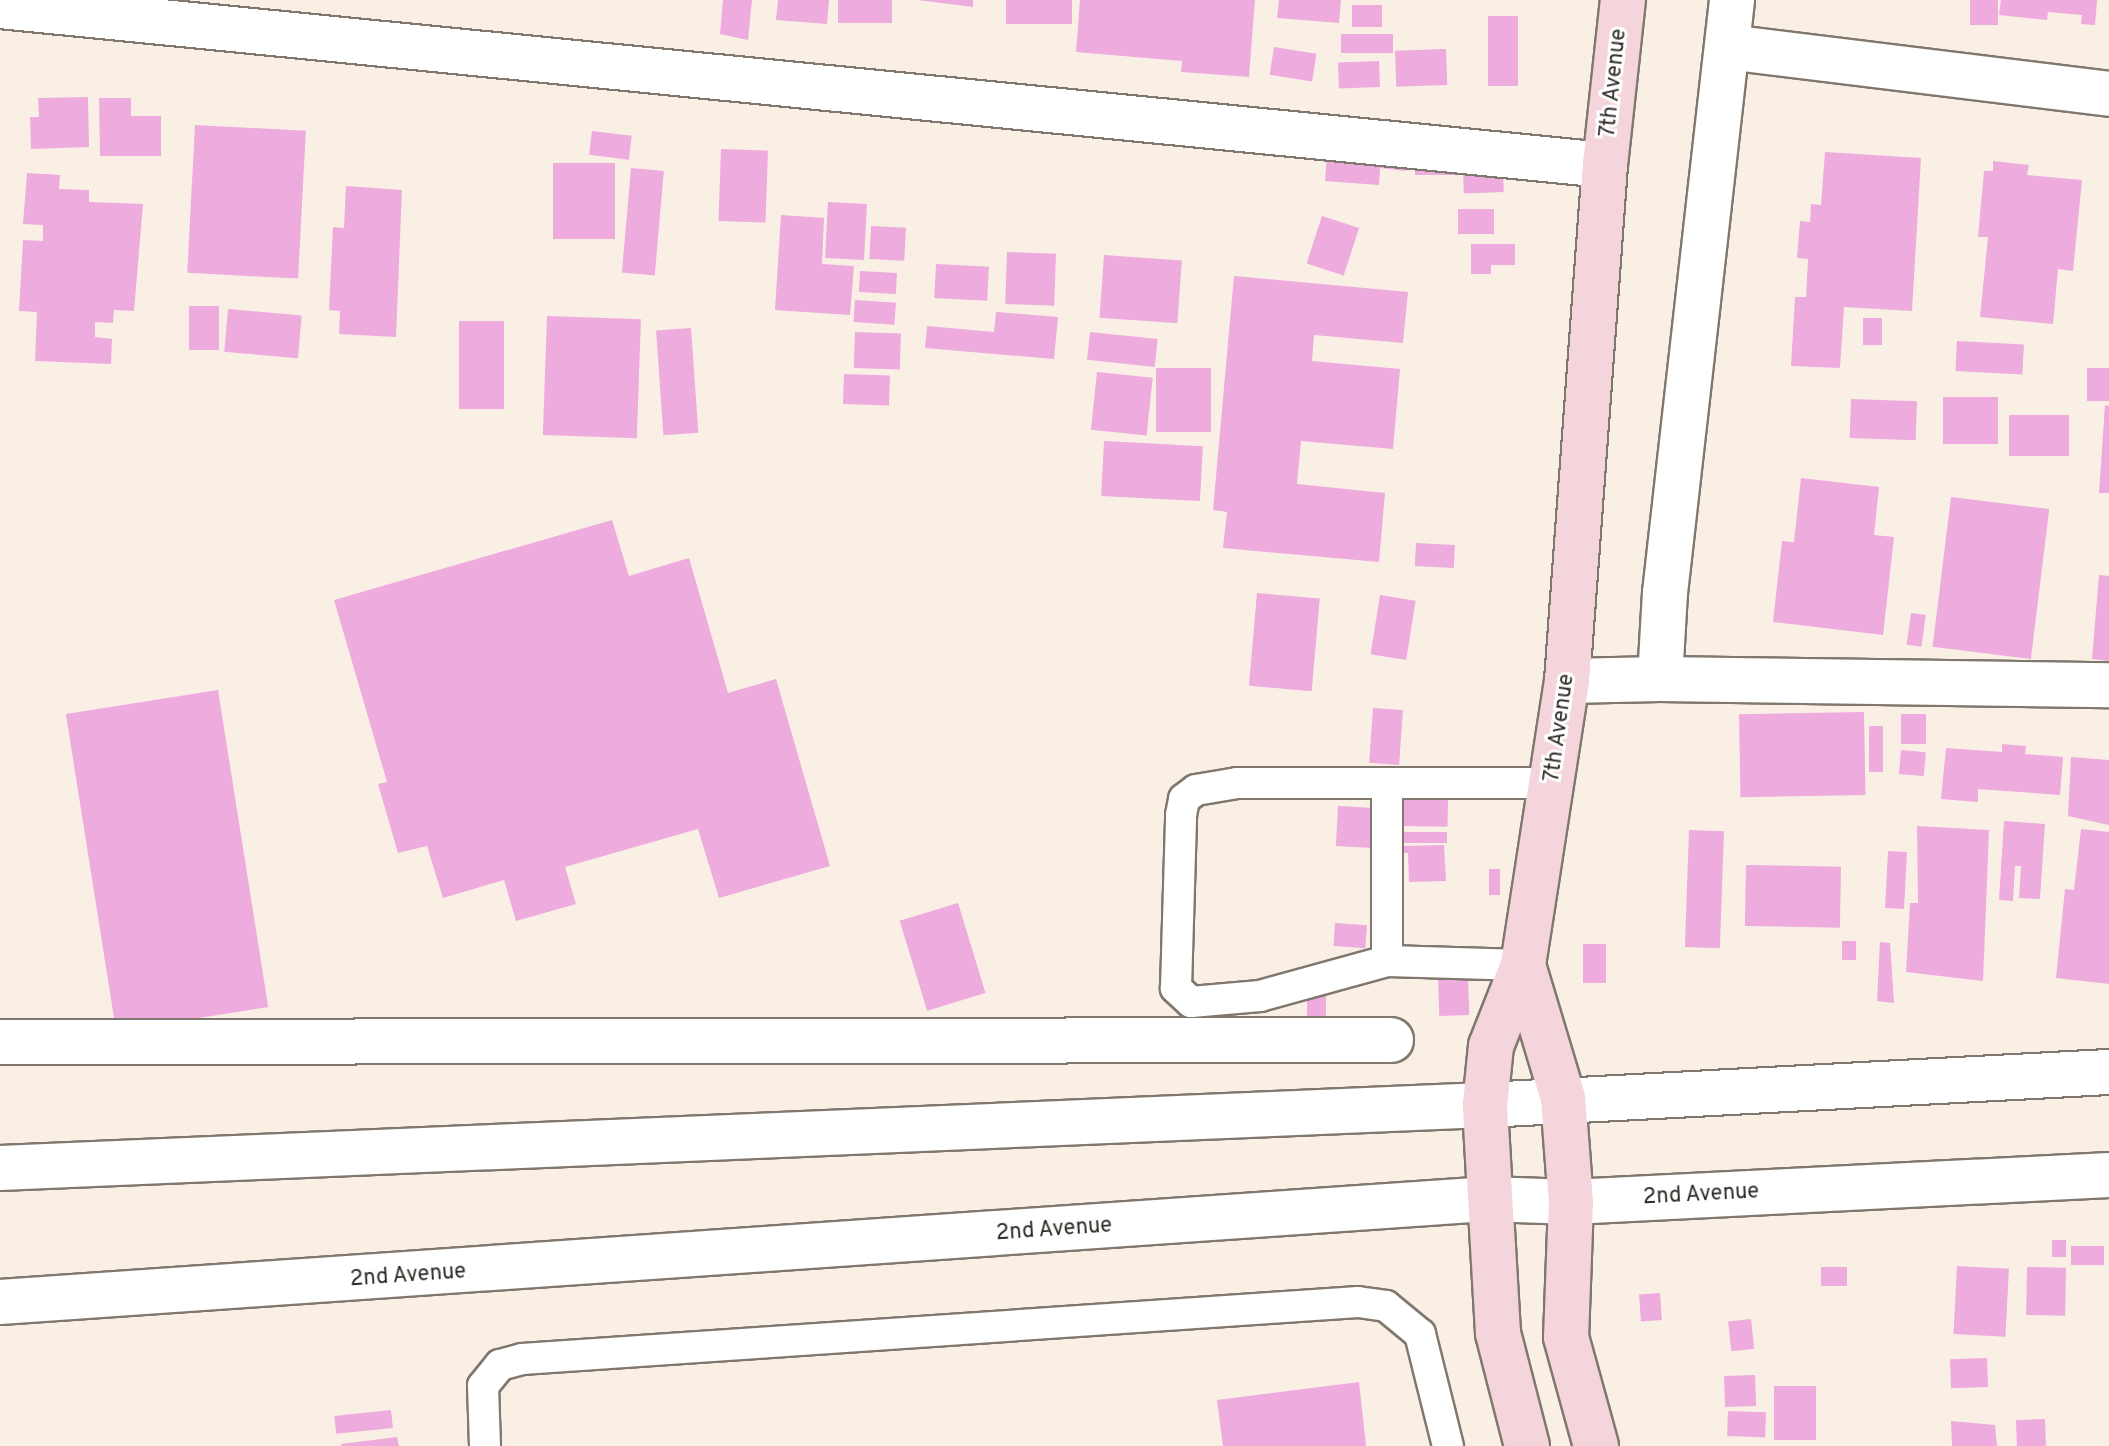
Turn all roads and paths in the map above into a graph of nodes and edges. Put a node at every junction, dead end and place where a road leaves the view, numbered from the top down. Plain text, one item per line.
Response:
1 (1623, 0) edge
2 (1732, 0) edge
3 (0, 6) edge
4 (1728, 47) junction
5 (2109, 94) edge
6 (1605, 165) junction
7 (1660, 679) junction
8 (1567, 681) junction
9 (2109, 685) edge
10 (1387, 783) junction
11 (1553, 783) junction
12 (1387, 961) junction
13 (1523, 965) junction
14 (1190, 1021) junction
15 (1391, 1040) dead end
16 (0, 1042) edge
17 (2109, 1072) edge
18 (1563, 1098) junction
19 (1485, 1105) junction
20 (0, 1168) edge
21 (2109, 1175) edge
22 (1489, 1199) junction
23 (1571, 1202) junction
24 (0, 1302) edge
25 (485, 1446) edge
26 (1448, 1446) edge
27 (1527, 1446) edge
28 (1596, 1446) edge

1 - 6 main road, 7th Avenue
2 - 4 street
3 - 6 street
4 - 5 street
4 - 7 street
6 - 8 main road, 7th Avenue
7 - 8 street
7 - 9 street
8 - 11 main road, 7th Avenue
10 - 11 lane
10 - 12 lane
10 - 14 lane
11 - 13 main road, 7th Avenue
12 - 13 lane
12 - 14 lane
13 - 18 main road
13 - 19 main road, 7th Avenue
14 - 15 street
14 - 16 street
17 - 18 street
18 - 19 street
18 - 23 main road
19 - 20 street
19 - 22 main road, 7th Avenue
21 - 23 street, 2nd Avenue
22 - 23 street, 2nd Avenue
22 - 24 street, 2nd Avenue
22 - 27 main road, 7th Avenue
23 - 28 main road
25 - 26 lane

